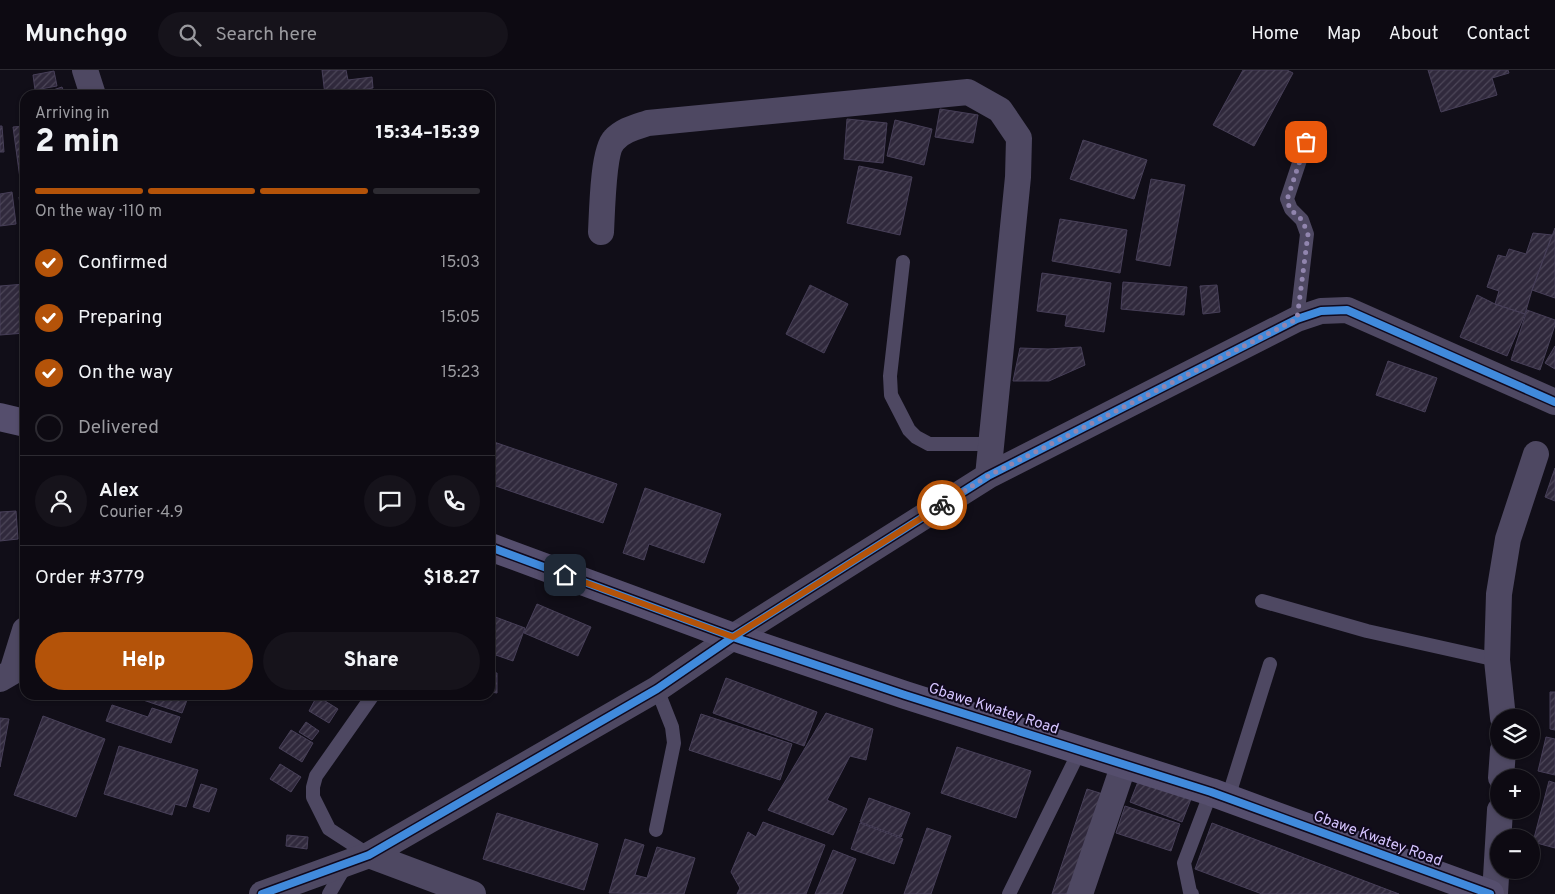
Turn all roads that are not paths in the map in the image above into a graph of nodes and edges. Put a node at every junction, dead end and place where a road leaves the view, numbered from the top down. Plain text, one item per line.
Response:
1 (85, 70) edge
2 (91, 90) edge
3 (1306, 142) dead end
4 (601, 232) dead end
5 (903, 262) dead end
6 (1297, 319) junction
7 (1555, 402) edge
8 (0, 417) edge
9 (20, 422) edge
10 (992, 444) junction
11 (1536, 454) dead end
12 (988, 476) junction
13 (495, 549) edge
14 (1262, 601) dead end
15 (733, 637) junction
16 (20, 646) edge
17 (1497, 660) junction
18 (1270, 664) dead end
19 (0, 678) edge
20 (657, 689) junction
21 (369, 700) edge
22 (1502, 709) edge
23 (1080, 750) junction
24 (1124, 764) junction
25 (1219, 795) junction
26 (1499, 819) edge
27 (656, 830) dead end
28 (358, 859) junction
29 (262, 894) edge
30 (329, 894) edge
31 (473, 894) edge
32 (1009, 894) edge
33 (1080, 894) edge
34 (1192, 894) edge
35 (1490, 894) edge
36 (1495, 894) edge

1 - 2 street
3 - 6 lane
4 - 10 street
5 - 10 lane
6 - 7 street
6 - 12 street
8 - 9 street
10 - 12 street
11 - 17 street
12 - 15 street
13 - 15 street, Gbawe Kwatey Road
14 - 17 lane
15 - 20 street
15 - 23 street, Gbawe Kwatey Road
16 - 19 street
17 - 22 street
18 - 25 lane
20 - 27 lane
20 - 28 street
21 - 28 lane
23 - 24 street, Gbawe Kwatey Road
23 - 32 lane
24 - 25 street, Gbawe Kwatey Road
24 - 33 street
25 - 34 lane
25 - 35 street, Gbawe Kwatey Road
26 - 36 street
28 - 29 street
28 - 30 lane
28 - 31 street

